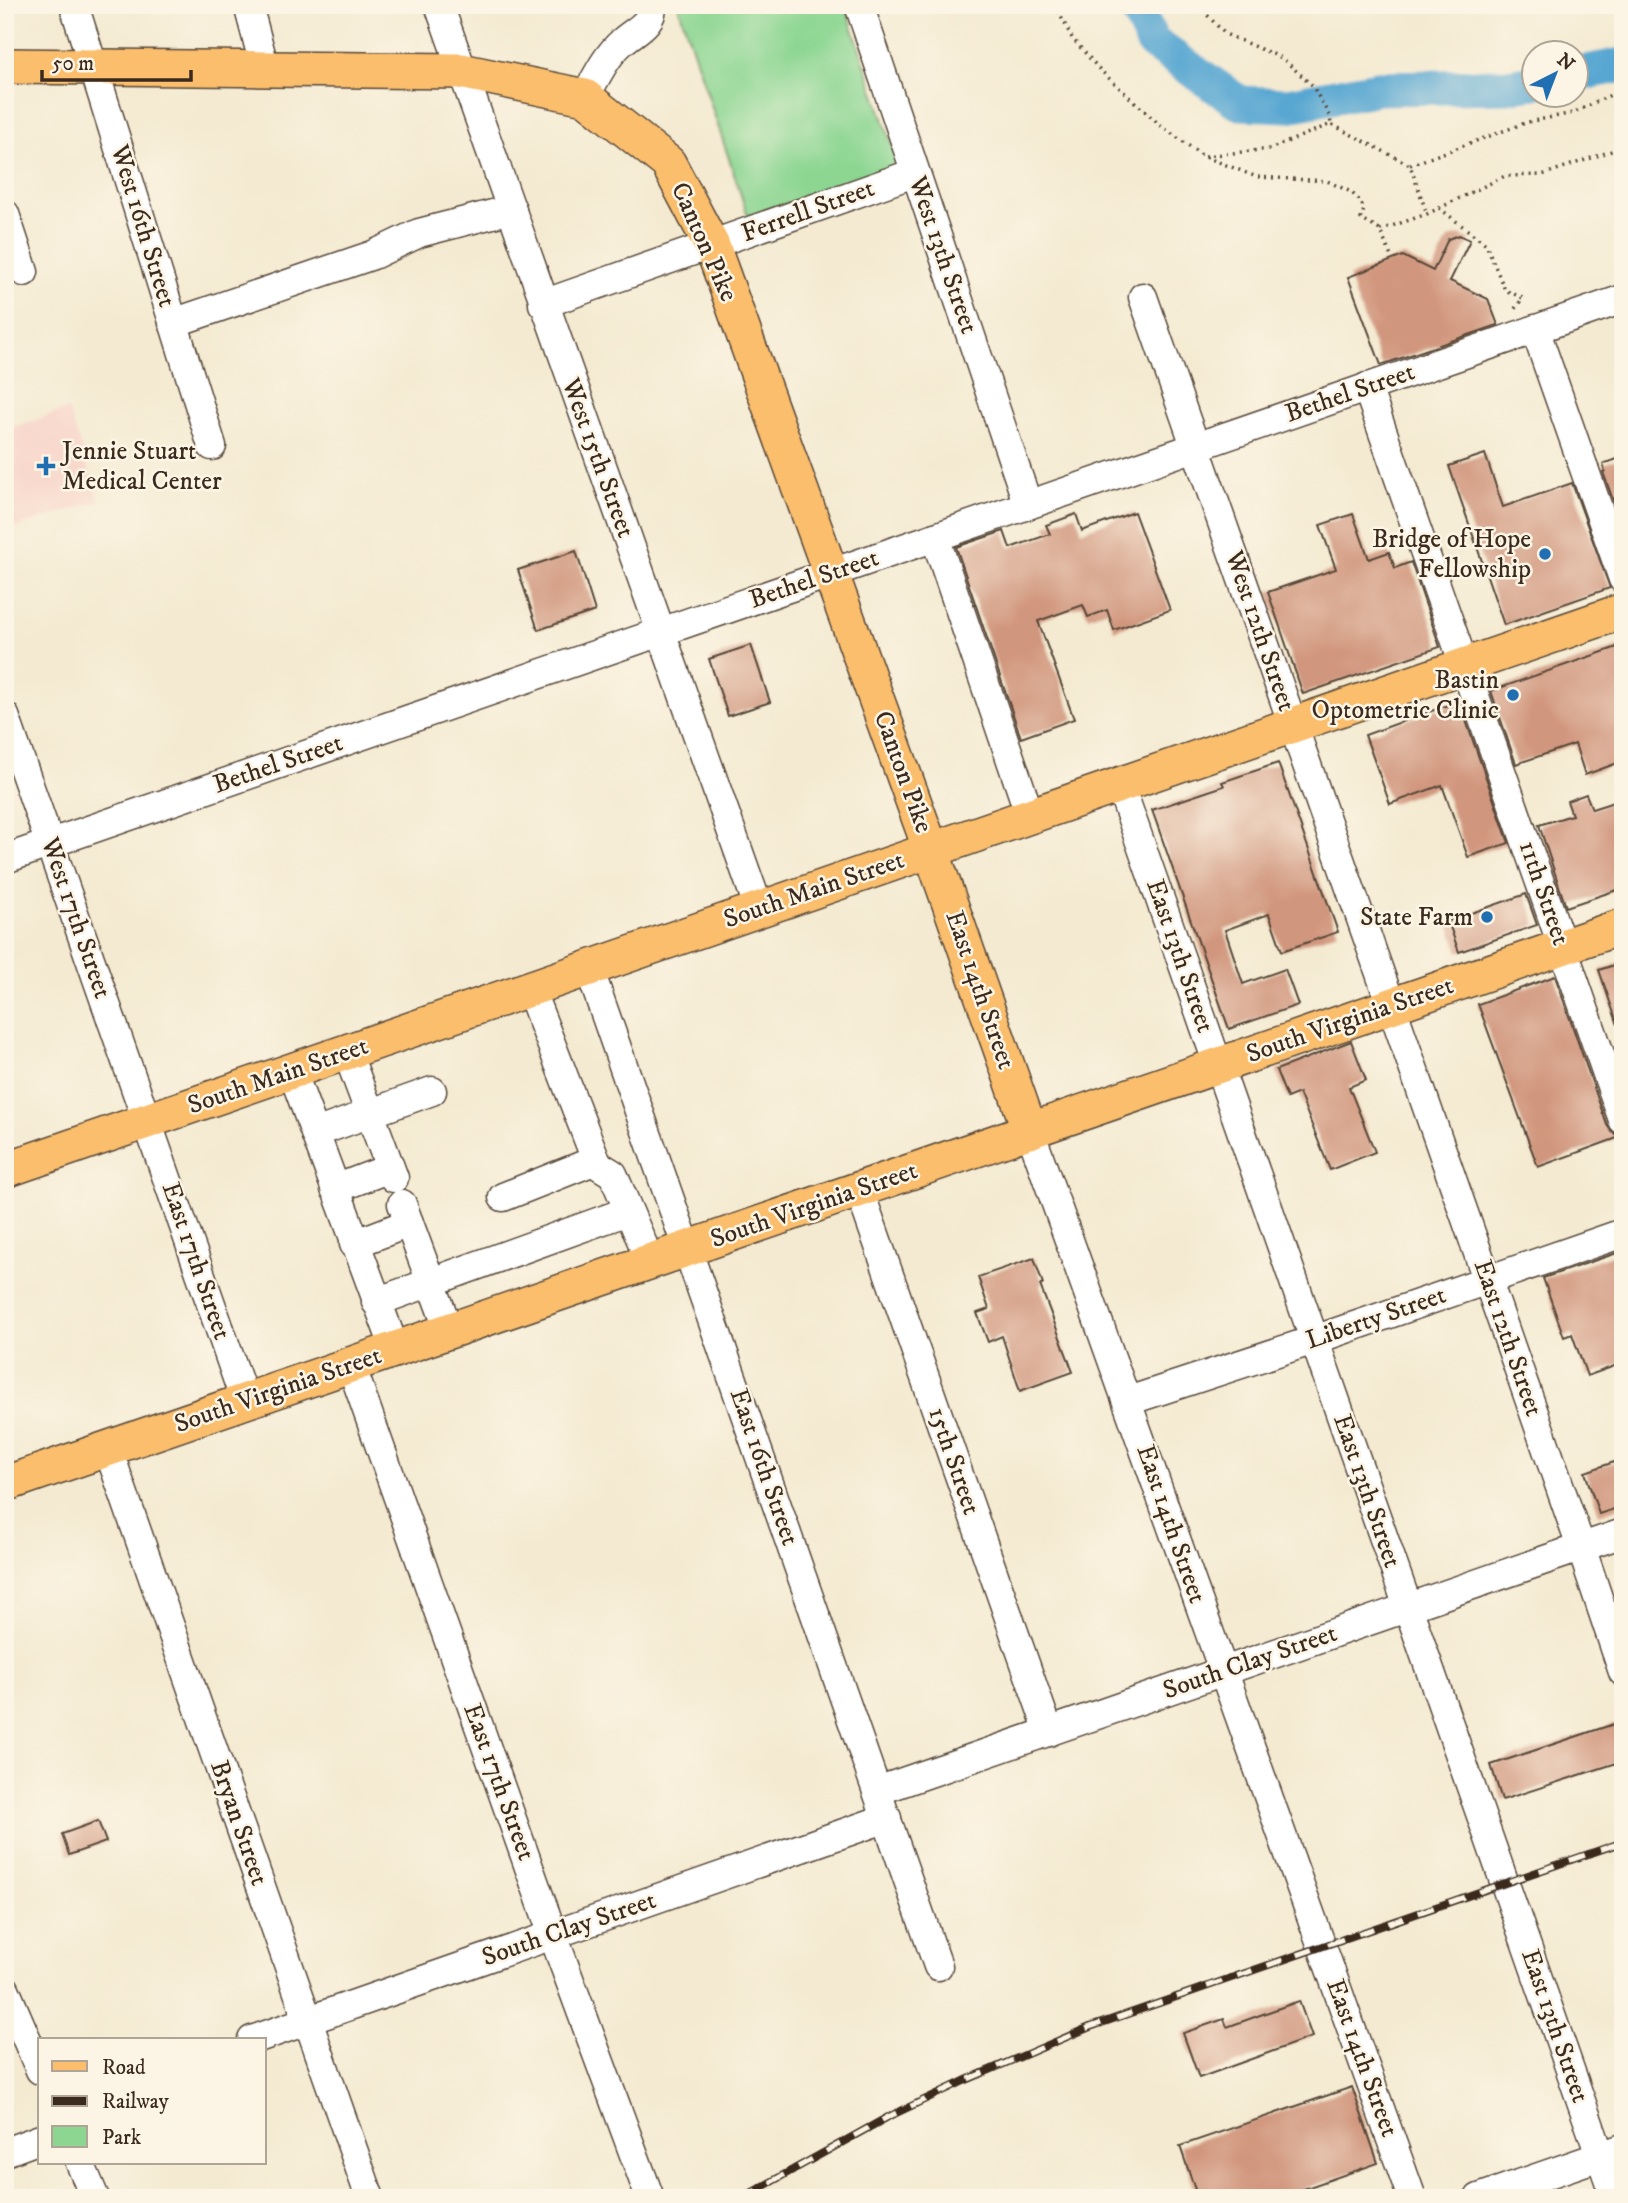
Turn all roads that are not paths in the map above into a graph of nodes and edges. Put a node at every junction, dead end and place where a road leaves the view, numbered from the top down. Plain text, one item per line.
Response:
1 (74, 5) edge
2 (248, 5) edge
3 (439, 5) edge
4 (652, 5) edge
5 (859, 5) edge
6 (5, 66) edge
7 (93, 67) junction
8 (262, 70) junction
9 (461, 71) junction
10 (584, 97) junction
11 (914, 173) junction
12 (512, 209) junction
13 (5, 214) edge
14 (712, 246) junction
15 (24, 272) dead end
16 (1143, 297) dead end
17 (1623, 299) edge
18 (543, 304) junction
19 (173, 323) junction
20 (1535, 329) junction
21 (1367, 387) junction
22 (212, 446) dead end
23 (1196, 447) junction
24 (1028, 505) junction
25 (935, 537) junction
26 (831, 573) junction
27 (1623, 579) edge
28 (1623, 611) edge
29 (661, 632) junction
30 (1464, 666) junction
31 (5, 716) edge
32 (1293, 725) junction
33 (1120, 785) junction
34 (1030, 816) junction
35 (50, 843) junction
36 (932, 850) junction
37 (5, 859) edge
38 (759, 909) junction
39 (1623, 926) edge
40 (1562, 946) junction
41 (589, 968) junction
42 (530, 989) junction
43 (1391, 1005) junction
44 (347, 1052) junction
45 (1218, 1065) junction
46 (292, 1071) junction
47 (432, 1091) dead end
48 (370, 1114) junction
49 (1623, 1120) edge
50 (147, 1121) junction
51 (1030, 1131) junction
52 (315, 1133) junction
53 (596, 1160) junction
54 (5, 1170) edge
55 (335, 1189) junction
56 (859, 1189) junction
57 (399, 1193) junction
58 (503, 1197) dead end
59 (628, 1211) junction
60 (1623, 1233) edge
61 (355, 1244) junction
62 (687, 1249) junction
63 (650, 1261) junction
64 (1487, 1279) junction
65 (431, 1283) junction
66 (376, 1302) junction
67 (449, 1331) junction
68 (1314, 1340) junction
69 (394, 1349) junction
70 (351, 1365) junction
71 (245, 1401) junction
72 (1128, 1401) junction
73 (108, 1449) junction
74 (5, 1484) edge
75 (1623, 1533) edge
76 (1581, 1548) junction
77 (1408, 1607) junction
78 (1223, 1671) junction
79 (1623, 1672) edge
80 (1049, 1732) junction
81 (877, 1791) junction
82 (887, 1818) junction
83 (553, 1935) junction
84 (938, 1966) dead end
85 (5, 1989) edge
86 (308, 2021) junction
87 (258, 2038) edge
88 (38, 2065) edge
89 (38, 2140) edge
90 (5, 2152) edge
91 (1611, 2152) edge
92 (80, 2164) edge
93 (95, 2198) edge
94 (370, 2198) edge
95 (650, 2198) edge
96 (1412, 2198) edge
97 (1479, 2198) edge
98 (1615, 2198) edge

1 - 7 street, West 16th Street
2 - 8 street
3 - 9 street, West 15th Street
4 - 10 street
5 - 11 street, West 13th Street
6 - 7 main road, Canton Pike
7 - 8 main road, Canton Pike
7 - 19 street, West 16th Street
8 - 9 main road, Canton Pike
9 - 10 main road, Canton Pike
9 - 12 street, West 15th Street
10 - 14 main road, Canton Pike
11 - 14 street, Ferrell Street
11 - 24 street, West 13th Street
12 - 18 street, West 15th Street
12 - 19 street
13 - 15 street
14 - 18 street, Ferrell Street
14 - 26 main road, Canton Pike
16 - 23 street, West 12th Street
17 - 20 street, Bethel Street
18 - 29 street, West 15th Street
19 - 22 street, West 16th Street
20 - 21 street, Bethel Street
20 - 27 street
21 - 23 street, Bethel Street
21 - 30 street, 11th Street
23 - 24 street, Bethel Street
23 - 32 street, West 12th Street
24 - 25 street, Bethel Street
25 - 26 street, Bethel Street
25 - 34 street
26 - 29 street, Bethel Street
26 - 36 main road, Canton Pike
28 - 30 main road, South Main Street
29 - 35 street, Bethel Street
29 - 38 street, West 15th Street
30 - 32 main road, South Main Street
30 - 40 street, 11th Street
31 - 35 street, West 17th Street
32 - 33 main road, South Main Street
32 - 43 street, West 12th Street
33 - 34 main road, South Main Street
33 - 45 street, East 13th Street
34 - 36 main road, South Main Street
35 - 37 street, Bethel Street
35 - 50 street, West 17th Street
36 - 38 main road, South Main Street
36 - 51 main road, East 14th Street
38 - 41 main road, South Main Street
39 - 40 main road, South Virginia Street
40 - 43 main road, South Virginia Street
40 - 49 street, 11th Street
41 - 42 main road, South Main Street
41 - 62 street, East 16th Street
42 - 44 main road, South Main Street
42 - 53 street
43 - 45 main road, South Virginia Street
43 - 64 street, East 12th Street
44 - 46 main road, South Main Street
44 - 48 street
45 - 51 main road, South Virginia Street
45 - 68 street, East 13th Street
46 - 50 main road, South Main Street
46 - 52 street
47 - 48 street
48 - 52 street
48 - 57 street
50 - 54 main road, South Main Street
50 - 71 street, East 17th Street
51 - 56 main road, South Virginia Street
51 - 72 street, East 14th Street
52 - 55 street
53 - 58 street
53 - 59 street
55 - 57 street
55 - 61 street
56 - 62 main road, South Virginia Street
56 - 80 street, 15th Street
57 - 61 street
57 - 65 street
59 - 63 street
59 - 65 street
60 - 64 street, Liberty Street
61 - 66 street
62 - 63 main road, South Virginia Street
62 - 81 street, East 16th Street
63 - 67 main road, South Virginia Street
64 - 68 street, Liberty Street
64 - 76 street, East 12th Street
65 - 66 street
65 - 67 street
66 - 69 street
67 - 69 main road, South Virginia Street
68 - 72 street, Liberty Street
68 - 77 street, East 13th Street
69 - 70 main road, South Virginia Street
70 - 71 main road, South Virginia Street
70 - 83 street, East 17th Street
71 - 73 main road, South Virginia Street
72 - 78 street, East 14th Street
73 - 74 main road, South Virginia Street
73 - 86 street, Bryan Street
75 - 76 street, South Clay Street
76 - 77 street, South Clay Street
76 - 79 street, East 12th Street
77 - 78 street, South Clay Street
77 - 91 street, East 13th Street
78 - 80 street, South Clay Street
78 - 96 street, East 14th Street
80 - 81 street, South Clay Street
81 - 82 street, East 16th Street
82 - 83 street, South Clay Street
82 - 84 street, East 16th Street
83 - 86 street, South Clay Street
83 - 95 street, East 17th Street
85 - 88 street
86 - 87 street, South Clay Street
86 - 94 street, Bryan Street
89 - 90 street
91 - 97 street
91 - 98 street, East 13th Street
92 - 93 street

